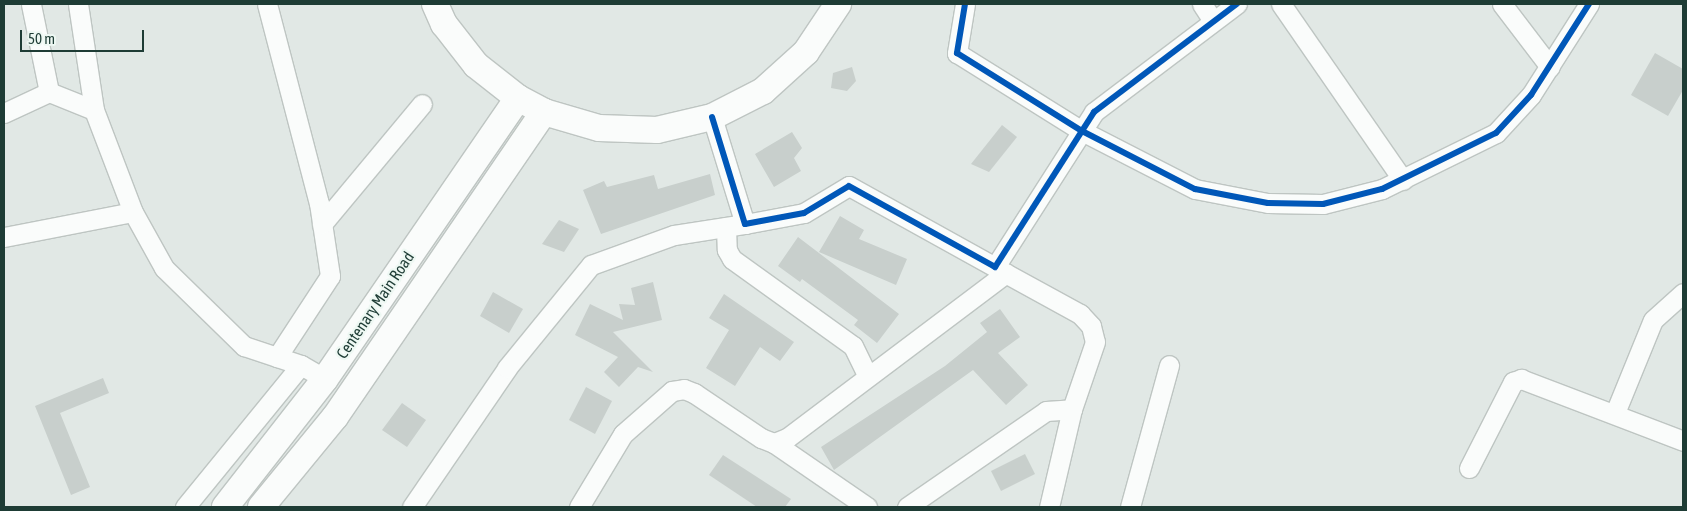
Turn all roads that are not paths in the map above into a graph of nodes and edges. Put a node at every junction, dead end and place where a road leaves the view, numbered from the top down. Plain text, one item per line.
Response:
1 (31, 4) edge
2 (78, 4) edge
3 (267, 4) edge
4 (435, 4) edge
5 (838, 4) edge
6 (965, 4) edge
7 (1202, 4) edge
8 (1238, 4) edge
9 (1281, 4) edge
10 (1502, 4) edge
11 (1589, 4) edge
12 (1212, 21) junction
13 (1550, 67) junction
14 (49, 92) junction
15 (518, 98) junction
16 (422, 104) dead end
17 (94, 110) junction
18 (544, 112) junction
19 (4, 113) edge
20 (712, 117) junction
21 (1082, 131) junction
22 (1403, 180) junction
23 (132, 212) junction
24 (322, 224) junction
25 (745, 224) junction
26 (726, 227) junction
27 (4, 237) edge
28 (1000, 270) junction
29 (1683, 294) edge
30 (277, 357) junction
31 (301, 365) junction
32 (1170, 366) dead end
33 (867, 374) junction
34 (325, 379) junction
35 (1072, 410) junction
36 (1615, 413) junction
37 (1683, 441) edge
38 (774, 442) junction
39 (1469, 468) dead end
40 (185, 507) edge
41 (225, 507) edge
42 (261, 507) edge
43 (412, 507) edge
44 (579, 507) edge
45 (867, 507) edge
46 (907, 507) edge
47 (1049, 507) edge
48 (1130, 507) edge

1 - 14 street
2 - 17 street
3 - 24 street
4 - 15 street
5 - 20 street
6 - 21 street
7 - 12 street
8 - 12 street
9 - 22 street
10 - 13 street
11 - 13 street
12 - 21 street
13 - 22 street
14 - 17 street
14 - 19 street
15 - 18 street
15 - 34 street, Centenary Main Road
16 - 24 street
17 - 23 street
18 - 20 street
18 - 42 street, Centenary Main Road
20 - 25 street
21 - 22 street
21 - 28 street
23 - 27 street
23 - 30 street
24 - 30 street
25 - 26 street
25 - 28 street
26 - 33 street
26 - 43 street
28 - 33 street
28 - 35 street
29 - 36 street
30 - 31 street
31 - 34 street
31 - 40 street
32 - 48 street
33 - 38 street
34 - 41 street, Centenary Main Road
35 - 46 street
35 - 47 street
36 - 37 street
36 - 39 street
38 - 44 street
38 - 45 street

